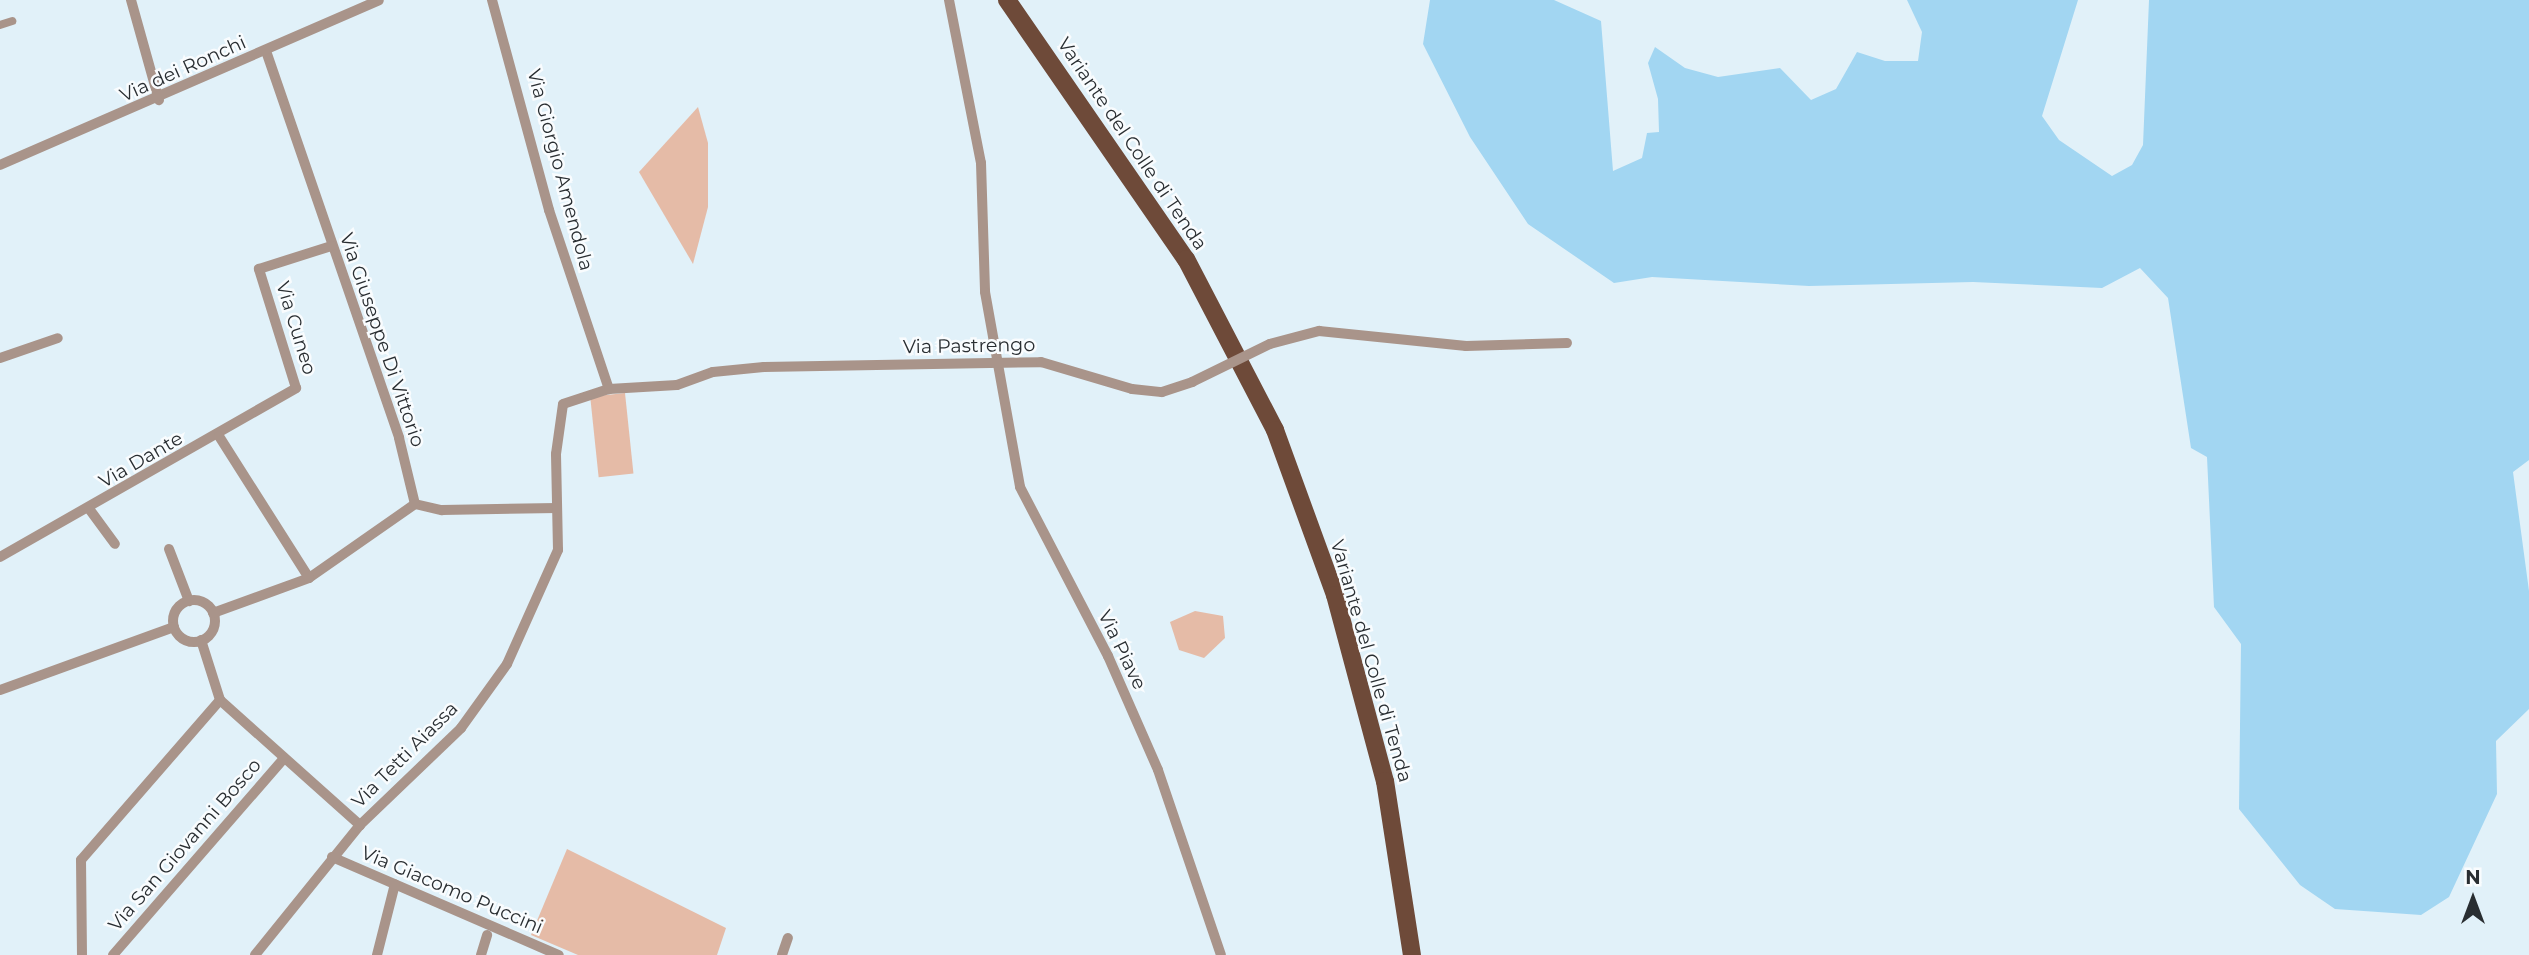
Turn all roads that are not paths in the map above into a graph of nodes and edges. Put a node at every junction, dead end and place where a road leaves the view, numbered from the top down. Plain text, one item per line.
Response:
1 (131, 0) edge
2 (379, 0) edge
3 (492, 0) edge
4 (949, 0) edge
5 (1007, 0) edge
6 (12, 22) dead end
7 (0, 24) edge
8 (265, 51) junction
9 (159, 100) junction
10 (0, 165) edge
11 (331, 246) junction
12 (58, 338) dead end
13 (1567, 343) dead end
14 (0, 358) edge
15 (999, 361) junction
16 (296, 388) joint
17 (609, 389) junction
18 (219, 436) junction
19 (415, 504) junction
20 (557, 508) junction
21 (90, 510) junction
22 (115, 544) dead end
23 (169, 549) dead end
24 (0, 557) edge
25 (309, 578) junction
26 (189, 601) junction
27 (213, 612) junction
28 (174, 627) junction
29 (201, 640) junction
30 (0, 690) edge
31 (220, 700) junction
32 (284, 758) junction
33 (360, 825) junction
34 (332, 857) junction
35 (395, 884) junction
36 (486, 935) dead end
37 (788, 938) dead end
38 (82, 955) edge
39 (113, 955) edge
40 (255, 955) edge
41 (377, 955) edge
42 (481, 955) edge
43 (559, 955) edge
44 (782, 955) edge
45 (1221, 955) edge
46 (1412, 955) edge

1 - 9 street
2 - 8 street, Via dei Ronchi
3 - 17 street, Via Giorgio Amendola
4 - 15 street, Via Piave
5 - 46 main road, Variante del Colle di Tenda
6 - 7 street
8 - 9 street, Via dei Ronchi
8 - 11 street, Via Giuseppe Di Vittorio
9 - 10 street, Via dei Ronchi
11 - 16 street, Via Cuneo
11 - 19 street, Via Giuseppe Di Vittorio
12 - 14 street
13 - 15 street, Via Pastrengo, bridge
15 - 17 street, Via Pastrengo
15 - 45 street, Via Piave
16 - 18 street, Via Dante
17 - 20 street, Via Tetti Aiassa
18 - 21 street, Via Dante
18 - 25 street
19 - 20 street
19 - 25 street
20 - 33 street, Via Tetti Aiassa
21 - 22 street
21 - 24 street, Via Dante
23 - 26 street
25 - 27 street
26 - 27 street
26 - 28 street
27 - 29 street
28 - 29 street
28 - 30 street
29 - 31 street
31 - 32 street
31 - 38 street
32 - 33 street
32 - 39 street, Via San Giovanni Bosco
33 - 34 street, Via Tetti Aiassa
34 - 35 street, Via Giacomo Puccini
34 - 40 street, Via Tetti Aiassa
35 - 41 street
35 - 43 street, Via Giacomo Puccini
36 - 42 street
37 - 44 street

